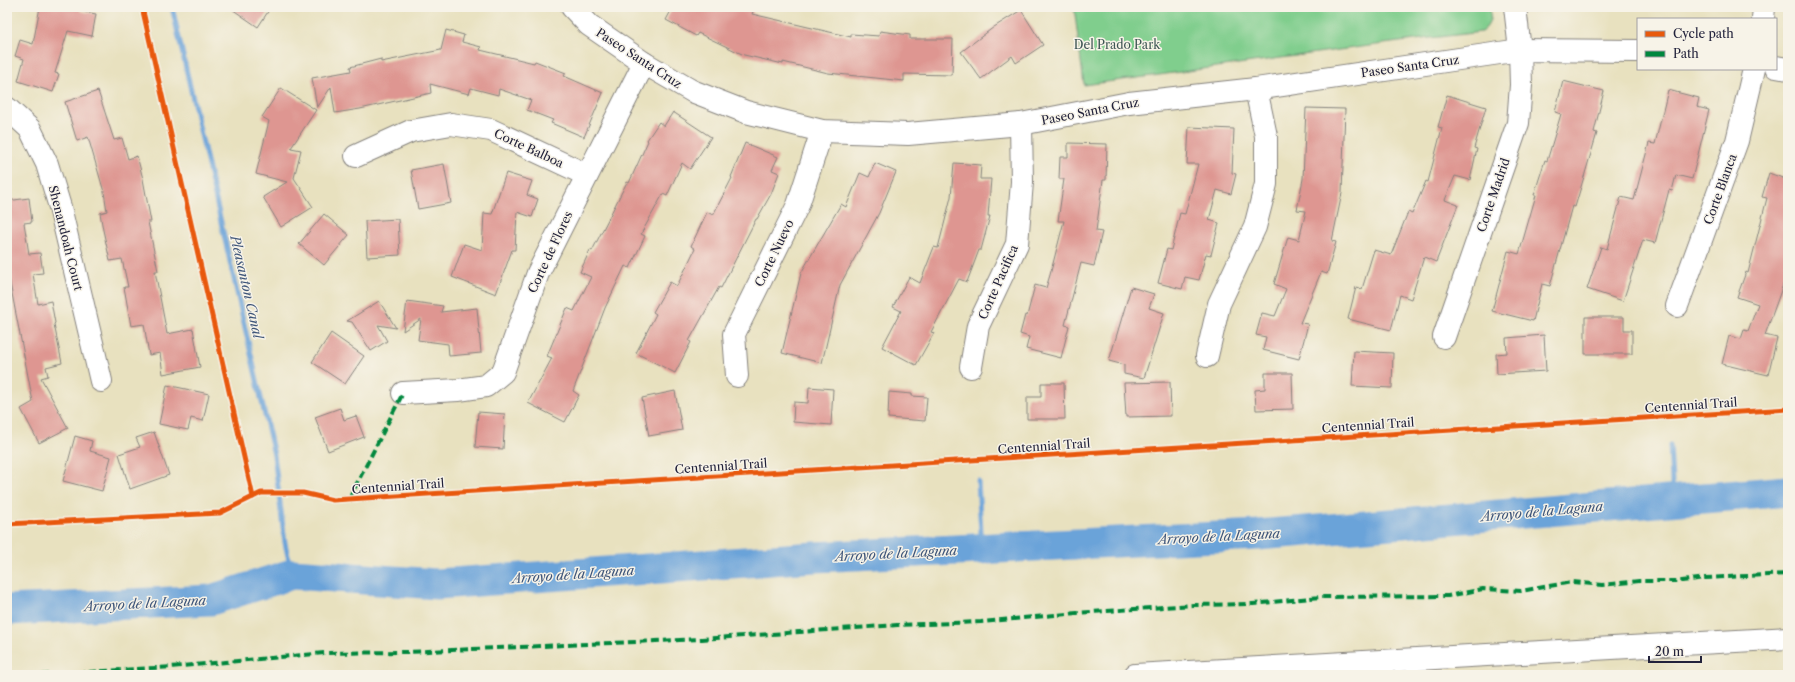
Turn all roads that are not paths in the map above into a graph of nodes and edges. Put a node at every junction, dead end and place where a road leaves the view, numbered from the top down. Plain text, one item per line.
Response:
1 (572, 7) edge
2 (1515, 7) edge
3 (1764, 7) edge
4 (1764, 18) edge
5 (1520, 50) junction
6 (1637, 50) edge
7 (644, 63) junction
8 (1777, 67) edge
9 (1788, 69) edge
10 (1754, 70) edge
11 (1256, 89) junction
12 (7, 108) edge
13 (1020, 124) junction
14 (822, 131) junction
15 (356, 156) dead end
16 (587, 175) junction
17 (1677, 306) dead end
18 (1444, 337) dead end
19 (1207, 356) dead end
20 (970, 367) dead end
21 (737, 376) dead end
22 (101, 381) dead end
23 (403, 393) dead end
24 (1788, 638) edge
25 (1135, 675) edge

1 - 7 main road, Paseo Santa Cruz
2 - 5 main road, Corte Madrid
3 - 4 main road
5 - 6 main road, Paseo Santa Cruz
5 - 11 main road, Paseo Santa Cruz
5 - 18 main road, Corte Madrid
7 - 14 main road, Paseo Santa Cruz
7 - 16 main road, Corte de Flores
8 - 9 main road
10 - 17 main road, Corte Blanca
11 - 13 main road, Paseo Santa Cruz
11 - 19 main road
12 - 22 main road, Shenandoah Court
13 - 14 main road, Paseo Santa Cruz
13 - 20 main road, Corte Pacifica
14 - 21 main road, Corte Nuevo
15 - 16 main road, Corte Balboa
16 - 23 main road, Corte de Flores
24 - 25 main road

